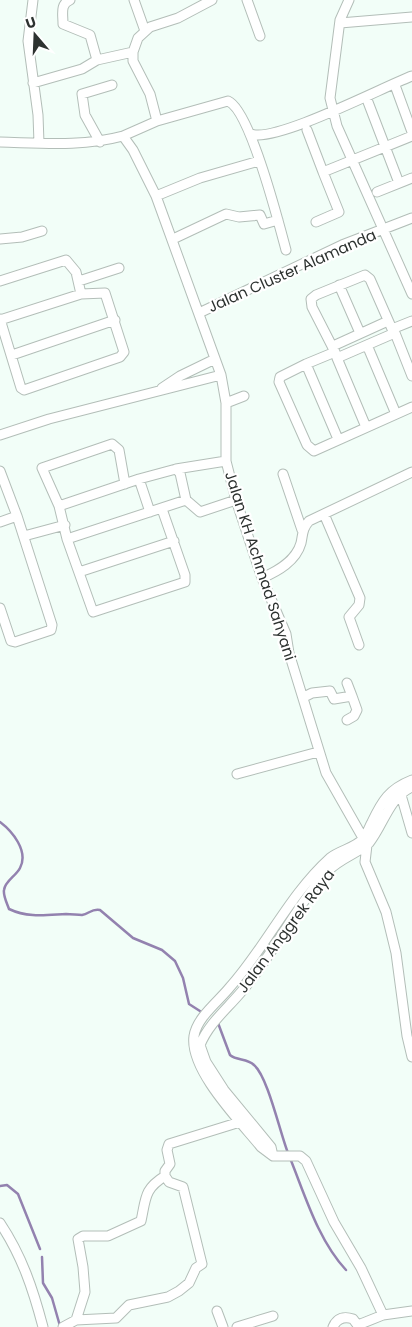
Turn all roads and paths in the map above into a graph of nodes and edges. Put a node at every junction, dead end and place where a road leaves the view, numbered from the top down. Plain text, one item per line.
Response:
1 (33, 0) edge
2 (70, 0) edge
3 (134, 0) edge
4 (212, 0) edge
5 (246, 0) edge
6 (349, 0) edge
7 (195, 4) edge
8 (412, 16) edge
9 (340, 23) junction
10 (145, 31) junction
11 (260, 36) dead end
12 (133, 52) junction
13 (97, 60) junction
14 (412, 76) edge
15 (33, 83) junction
16 (112, 85) dead end
17 (396, 88) dead end
18 (368, 102) dead end
19 (333, 110) junction
20 (157, 121) junction
21 (307, 130) dead end
22 (412, 132) edge
23 (250, 134) junction
24 (123, 136) junction
25 (0, 142) edge
26 (39, 142) junction
27 (100, 142) junction
28 (384, 146) junction
29 (353, 158) junction
30 (259, 161) junction
31 (323, 172) junction
32 (412, 178) edge
33 (399, 183) junction
34 (377, 192) dead end
35 (156, 196) junction
36 (412, 218) edge
37 (278, 220) junction
38 (316, 222) dead end
39 (385, 230) junction
40 (42, 231) dead end
41 (173, 238) junction
42 (0, 239) edge
43 (286, 250) dead end
44 (119, 268) dead end
45 (0, 281) edge
46 (79, 281) junction
47 (339, 285) junction
48 (81, 294) junction
49 (412, 294) edge
50 (199, 313) junction
51 (0, 320) edge
52 (115, 320) junction
53 (412, 320) edge
54 (392, 328) junction
55 (2, 332) edge
56 (360, 333) junction
57 (367, 345) junction
58 (335, 352) junction
59 (12, 355) junction
60 (215, 359) junction
61 (306, 364) junction
62 (221, 375) junction
63 (412, 376) edge
64 (160, 390) junction
65 (244, 396) dead end
66 (226, 403) junction
67 (412, 407) edge
68 (396, 414) junction
69 (366, 426) junction
70 (0, 435) edge
71 (338, 439) junction
72 (226, 461) junction
73 (176, 469) junction
74 (0, 471) edge
75 (412, 472) edge
76 (284, 474) dead end
77 (139, 479) junction
78 (125, 484) junction
79 (186, 500) junction
80 (236, 500) junction
81 (59, 506) junction
82 (162, 509) junction
83 (150, 512) junction
84 (324, 514) junction
85 (17, 516) junction
86 (0, 522) edge
87 (65, 525) junction
88 (302, 530) junction
89 (24, 536) junction
90 (67, 539) junction
91 (174, 540) junction
92 (79, 572) junction
93 (262, 578) junction
94 (0, 608) edge
95 (359, 645) dead end
96 (348, 683) dead end
97 (352, 696) junction
98 (304, 697) junction
99 (347, 720) dead end
100 (318, 752) junction
101 (237, 774) dead end
102 (412, 780) edge
103 (412, 788) edge
104 (399, 789) junction
105 (412, 833) edge
106 (365, 842) junction
107 (244, 972) junction
108 (253, 976) junction
109 (203, 1018) junction
110 (212, 1024) junction
111 (412, 1057) edge
112 (240, 1122) junction
113 (273, 1156) junction
114 (166, 1176) junction
115 (0, 1222) edge
116 (412, 1311) edge
117 (217, 1312) dead end
118 (384, 1315) junction
119 (273, 1316) dead end
120 (76, 1320) junction
121 (358, 1326) edge
122 (43, 1327) edge
123 (63, 1327) edge
124 (223, 1327) edge
125 (237, 1327) edge
126 (333, 1327) edge

1 - 15 street
2 - 13 street
3 - 10 street
4 - 7 street
5 - 11 street
6 - 9 street, Jalan Cluster Alamanda
7 - 10 street
8 - 9 street
9 - 19 street, Jalan Cluster Alamanda
10 - 12 street
12 - 13 street
12 - 20 street
13 - 15 street
14 - 19 street
15 - 26 street
16 - 27 street
17 - 22 street
18 - 28 street
19 - 23 street
19 - 29 street, Jalan Cluster Alamanda
20 - 23 street
20 - 24 street
21 - 31 street
22 - 28 street
23 - 30 street
24 - 27 street
24 - 35 street, Jalan KH Achmad Sahyani
25 - 26 street
26 - 27 street
28 - 29 street
28 - 33 street
29 - 31 street
29 - 39 street, Jalan Cluster Alamanda
30 - 35 street
30 - 37 street
31 - 38 street
32 - 33 street
33 - 34 street
35 - 41 street, Jalan KH Achmad Sahyani
36 - 39 street
37 - 41 street
37 - 43 street
39 - 49 street, Jalan Cluster Alamanda
39 - 50 street, Jalan Cluster Alamanda
40 - 42 street
41 - 50 street, Jalan KH Achmad Sahyani
44 - 46 street
45 - 46 street
46 - 48 street
47 - 54 street
47 - 56 street
47 - 58 street
48 - 51 street
48 - 52 street
50 - 60 street, Jalan KH Achmad Sahyani
51 - 55 street
52 - 59 street
52 - 59 street
53 - 54 street
54 - 56 street
54 - 57 street
54 - 63 street
55 - 59 street
56 - 58 street
57 - 58 street
57 - 68 street
58 - 61 street
58 - 69 street
60 - 62 street, Jalan KH Achmad Sahyani
60 - 64 street
61 - 71 street
61 - 71 street
62 - 64 street
62 - 66 street, Jalan KH Achmad Sahyani
64 - 70 street
65 - 66 street
66 - 72 street, Jalan KH Achmad Sahyani
67 - 68 street
68 - 69 street
69 - 71 street
72 - 73 street
72 - 80 street, Jalan KH Achmad Sahyani
73 - 77 street
73 - 79 street
74 - 85 street
75 - 84 street
76 - 88 street
77 - 78 street
77 - 83 street
78 - 81 street
78 - 81 street
79 - 80 street
79 - 82 street
80 - 93 street, Jalan KH Achmad Sahyani
81 - 87 street
82 - 83 street
82 - 91 street
83 - 90 street
84 - 88 street
84 - 95 street
85 - 86 street
85 - 89 street
87 - 89 street
87 - 90 street
88 - 93 street
89 - 94 street
90 - 92 street
91 - 92 street
91 - 92 street
93 - 98 street, Jalan KH Achmad Sahyani
96 - 97 street
97 - 98 street
97 - 99 street
98 - 100 street, Jalan KH Achmad Sahyani
100 - 101 street
100 - 106 street, Jalan KH Achmad Sahyani
102 - 104 street
103 - 104 street
104 - 105 street
104 - 106 street
106 - 107 street, Jalan Anggrek Raya
106 - 108 street, Jalan Anggrek Raya
106 - 111 street, Jalan KH Achmad Sahyani
107 - 108 street
107 - 109 street, Jalan Anggrek Raya
108 - 110 street, Jalan Anggrek Raya
109 - 110 street
109 - 112 street
110 - 113 street, Jalan Anggrek Raya
112 - 113 street
112 - 114 street
113 - 118 street
114 - 120 street
114 - 120 street
115 - 122 street
116 - 118 street
117 - 124 street
118 - 121 street
119 - 125 street
120 - 123 street
121 - 126 street

